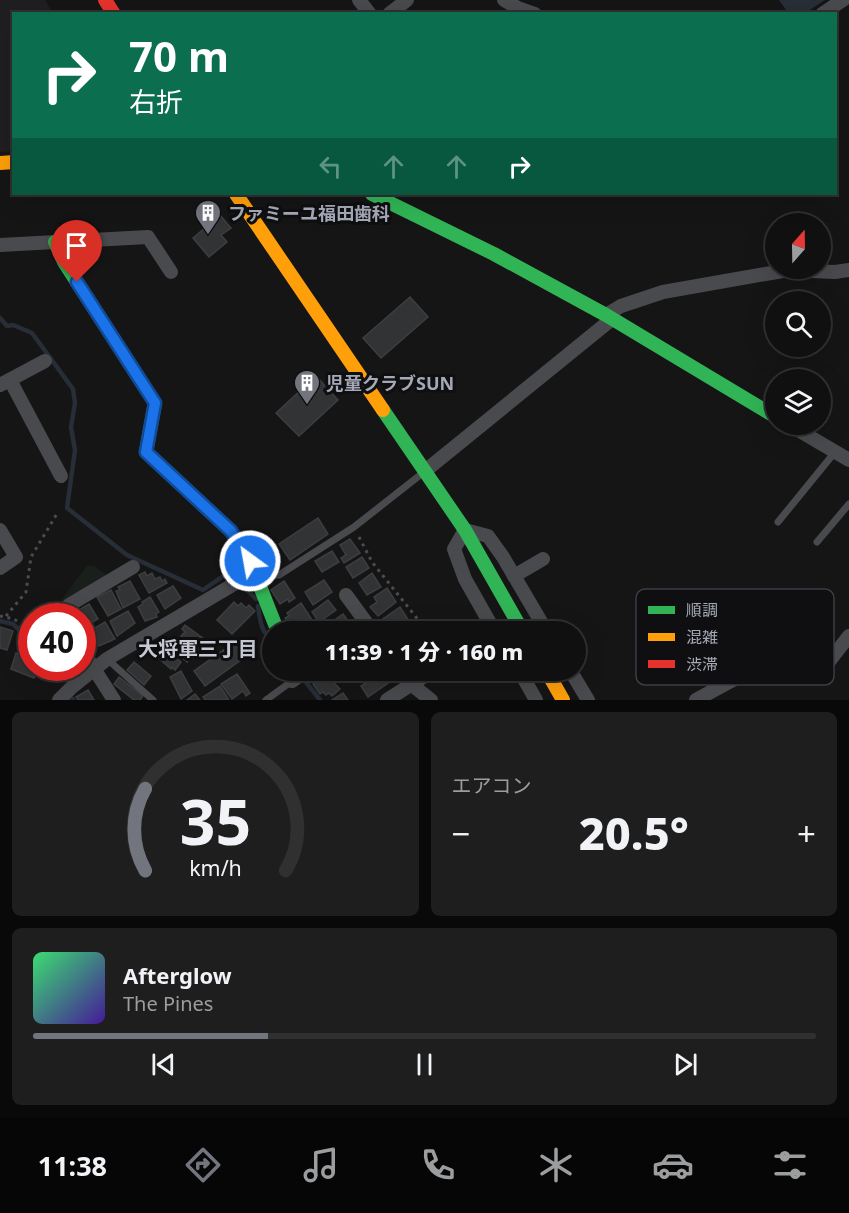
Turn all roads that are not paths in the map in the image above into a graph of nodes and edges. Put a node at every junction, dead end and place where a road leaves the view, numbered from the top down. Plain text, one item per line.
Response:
1 (359, 0) edge
2 (407, 0) edge
3 (504, 0) edge
4 (843, 0) edge
5 (368, 12) edge
6 (391, 12) edge
7 (529, 12) edge
8 (825, 12) edge
9 (237, 195) edge
10 (374, 195) edge
11 (55, 242) junction
12 (0, 245) edge
13 (849, 270) edge
14 (171, 272) dead end
15 (609, 317) junction
16 (45, 361) dead end
17 (5, 383) edge
18 (765, 410) edge
19 (806, 435) edge
20 (835, 452) junction
21 (849, 460) edge
22 (425, 471) junction
23 (62, 476) dead end
24 (849, 504) edge
25 (778, 522) dead end
26 (0, 530) edge
27 (465, 530) junction
28 (817, 542) dead end
29 (543, 559) dead end
30 (133, 567) dead end
31 (0, 568) edge
32 (255, 576) junction
33 (514, 576) junction
34 (236, 584) joint
35 (346, 595) dead end
36 (72, 603) edge
37 (273, 621) edge
38 (362, 621) edge
39 (489, 621) edge
40 (518, 621) edge
41 (541, 621) edge
42 (849, 636) edge
43 (834, 654) edge
44 (107, 660) junction
45 (96, 667) edge
46 (96, 670) edge
47 (80, 681) edge
48 (292, 681) edge
49 (409, 681) edge
50 (418, 681) edge
51 (525, 681) edge
52 (552, 681) edge
53 (577, 681) edge
54 (412, 685) junction
55 (724, 685) edge
56 (59, 700) edge
57 (114, 700) edge
58 (153, 700) edge
59 (266, 700) edge
60 (387, 700) edge
61 (431, 700) edge
62 (536, 700) edge
63 (563, 700) edge
64 (588, 700) edge
65 (696, 700) edge

1 - 5 street
2 - 6 street
3 - 7 street
4 - 8 street
9 - 22 street
10 - 15 street
11 - 12 street
11 - 14 street
11 - 32 street
13 - 15 street
15 - 18 street
15 - 22 street
16 - 17 street
17 - 23 street
19 - 20 street
20 - 21 street
20 - 25 lane
22 - 27 street
22 - 32 lane
24 - 28 lane
26 - 31 street
27 - 33 street
27 - 39 street
27 - 40 street
29 - 33 street
30 - 36 street
32 - 34 lane
32 - 37 street
33 - 41 street
34 - 44 street
35 - 38 street
42 - 43 street
44 - 45 street
44 - 58 lane
46 - 57 street
47 - 56 street
48 - 59 lane
49 - 54 street
50 - 54 street
51 - 62 street
52 - 63 street
53 - 64 street
54 - 60 street
54 - 61 street
55 - 65 street

